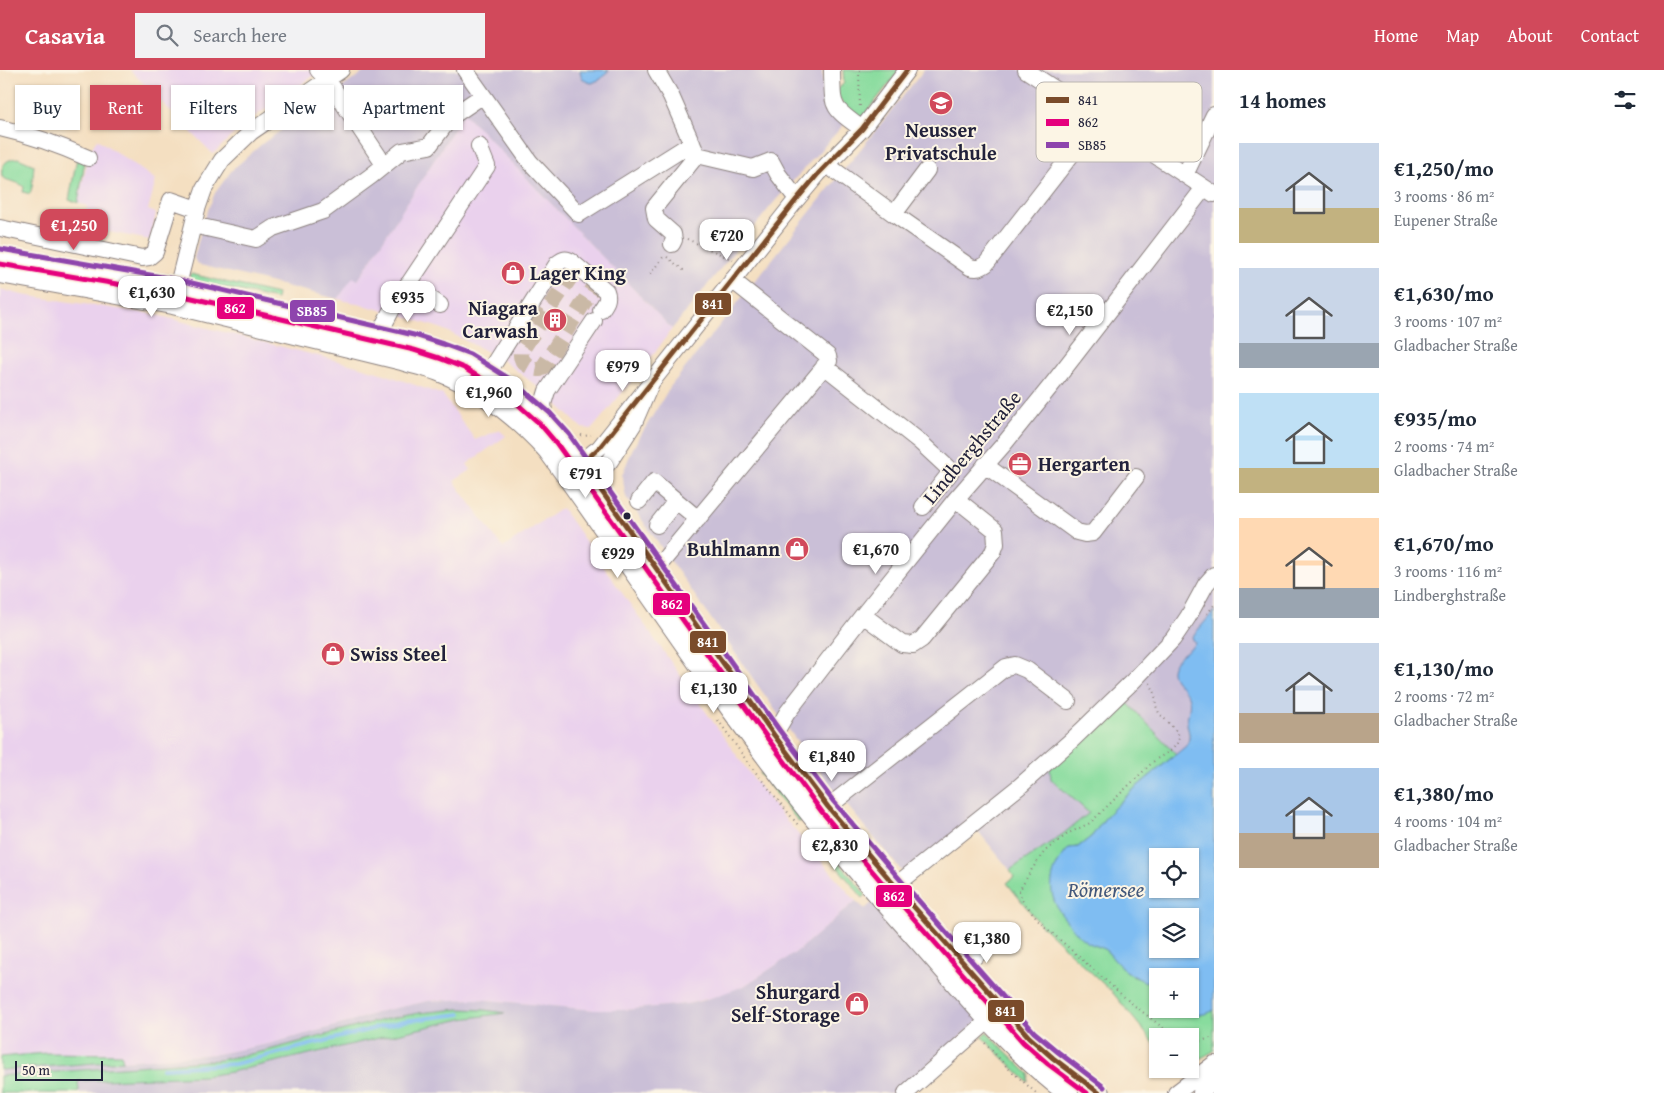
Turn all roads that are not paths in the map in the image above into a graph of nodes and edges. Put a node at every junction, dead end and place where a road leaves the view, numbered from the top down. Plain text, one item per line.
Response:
1 (341, 70) edge
2 (465, 70) edge
3 (656, 70) edge
4 (832, 70) edge
5 (907, 70) edge
6 (1034, 72) edge
7 (323, 75) edge
8 (1048, 82) edge
9 (482, 96) junction
10 (1214, 114) edge
11 (0, 128) edge
12 (862, 129) junction
13 (1202, 139) edge
14 (480, 146) dead end
15 (694, 149) junction
16 (88, 158) dead end
17 (382, 160) dead end
18 (1065, 162) edge
19 (1166, 162) edge
20 (1191, 162) edge
21 (827, 165) junction
22 (928, 170) dead end
23 (1185, 175) junction
24 (1209, 191) edge
25 (797, 199) junction
26 (894, 214) junction
27 (195, 217) junction
28 (0, 228) edge
29 (672, 239) road end
30 (0, 256) edge
31 (0, 273) edge
32 (732, 280) junction
33 (408, 284) junction
34 (141, 289) junction
35 (175, 296) junction
36 (440, 304) dead end
37 (379, 334) junction
38 (824, 366) junction
39 (488, 373) junction
40 (545, 419) junction
41 (985, 465) junction
42 (587, 471) junction
43 (1136, 477) dead end
44 (572, 483) junction
45 (956, 499) junction
46 (639, 501) dead end
47 (676, 501) junction
48 (923, 507) dead end
49 (698, 519) junction
50 (657, 525) dead end
51 (656, 569) junction
52 (1214, 575) edge
53 (863, 615) junction
54 (1068, 701) dead end
55 (774, 735) junction
56 (764, 753) junction
57 (828, 807) junction
58 (895, 886) junction
59 (1002, 933) dead end
60 (965, 964) junction
61 (989, 1020) junction
62 (1214, 1064) edge
63 (1214, 1081) edge
64 (906, 1093) edge
65 (1068, 1093) edge
66 (1099, 1093) edge
67 (1176, 1093) edge
68 (1201, 1093) edge

1 - 7 street
2 - 9 street
3 - 15 street
4 - 12 street
5 - 12 street
6 - 8 street
7 - 17 street
7 - 27 street
9 - 15 street
9 - 27 street
10 - 13 street
11 - 16 street
12 - 21 street
14 - 33 street
15 - 25 street
15 - 29 street
18 - 26 street
19 - 23 street
20 - 23 street
21 - 25 street
21 - 26 street
22 - 26 street
23 - 24 street
24 - 41 street, Lindberghstraße
25 - 32 street
27 - 28 street
27 - 35 street
30 - 34 main road
31 - 34 main road
32 - 38 street
32 - 42 street
33 - 36 street
33 - 37 street
34 - 35 main road
35 - 37 main road
35 - 44 main road
37 - 39 main road
38 - 48 street
38 - 49 street
39 - 40 main road
39 - 40 street
40 - 42 main road
41 - 43 street
41 - 45 street, Lindberghstraße
42 - 44 street
42 - 51 main road
44 - 56 main road
45 - 53 street, Lindberghstraße
45 - 53 street
46 - 47 street
47 - 49 street
47 - 50 street
49 - 51 street
51 - 55 main road
52 - 58 street
53 - 55 street, Lindberghstraße
54 - 57 street
55 - 56 main road
55 - 57 main road
56 - 61 main road
57 - 58 main road
58 - 60 main road
59 - 60 street
60 - 66 main road
61 - 64 street
61 - 65 main road
62 - 67 street
63 - 68 street

